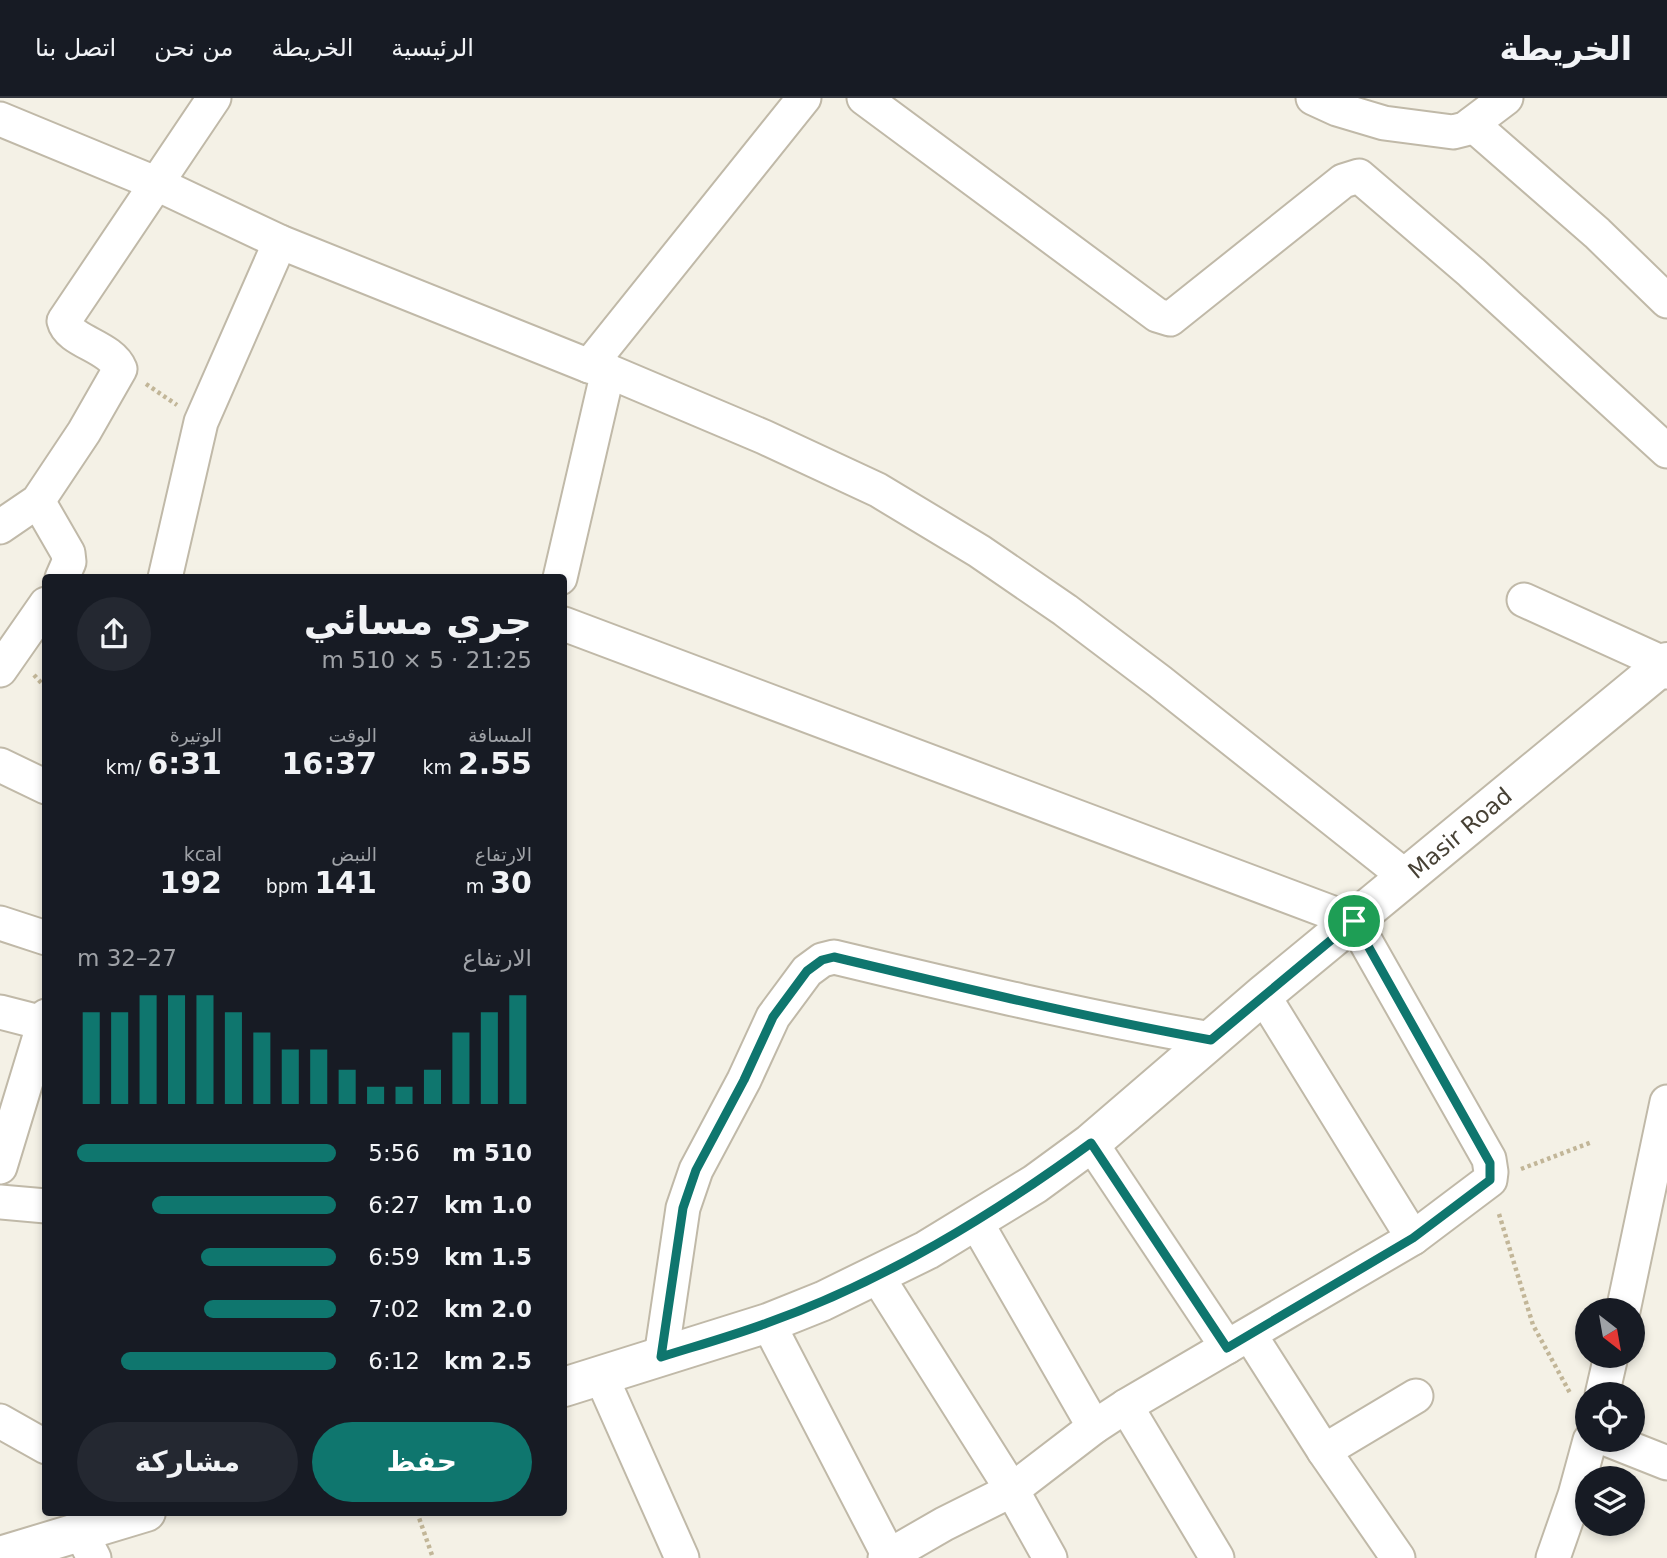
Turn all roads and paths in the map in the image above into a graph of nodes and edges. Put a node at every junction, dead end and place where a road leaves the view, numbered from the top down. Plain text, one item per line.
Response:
1 (214, 98) edge
2 (804, 98) edge
3 (864, 98) edge
4 (1314, 98) edge
5 (1506, 98) edge
6 (0, 119) edge
7 (1472, 124) junction
8 (155, 183) junction
9 (280, 242) junction
10 (1667, 301) edge
11 (120, 366) junction
12 (598, 368) junction
13 (201, 422) junction
14 (1667, 451) edge
15 (38, 501) junction
16 (0, 527) edge
17 (64, 574) edge
18 (166, 574) edge
19 (561, 574) edge
20 (1524, 600) dead end
21 (42, 610) edge
22 (567, 625) edge
23 (1666, 666) edge
24 (0, 670) edge
25 (0, 765) edge
26 (42, 785) edge
27 (1406, 877) junction
28 (1354, 921) junction
29 (0, 923) edge
30 (42, 937) edge
31 (1264, 995) junction
32 (0, 1012) edge
33 (42, 1019) edge
34 (42, 1034) edge
35 (1211, 1040) junction
36 (36, 1077) edge
37 (1667, 1102) edge
38 (1592, 1142) dead end
39 (1091, 1143) junction
40 (0, 1167) edge
41 (1490, 1180) junction
42 (0, 1202) edge
43 (42, 1206) edge
44 (976, 1222) junction
45 (1413, 1238) junction
46 (877, 1276) junction
47 (1626, 1298) edge
48 (768, 1323) junction
49 (1239, 1341) junction
50 (661, 1357) junction
51 (601, 1376) junction
52 (1577, 1382) edge
53 (567, 1386) edge
54 (1416, 1396) dead end
55 (1126, 1406) junction
56 (0, 1421) edge
57 (1094, 1427) junction
58 (42, 1445) edge
59 (1324, 1451) junction
60 (1587, 1452) edge
61 (1638, 1452) edge
62 (1667, 1464) edge
63 (1012, 1490) junction
64 (139, 1516) edge
65 (418, 1516) edge
66 (87, 1545) edge
67 (0, 1556) edge
68 (888, 1557) edge
69 (433, 1558) edge
70 (682, 1558) edge
71 (1050, 1558) edge
72 (1217, 1558) edge
73 (1398, 1558) edge
74 (1553, 1558) edge

1 - 8 street
2 - 12 street
3 - 14 street
4 - 7 street
5 - 7 street
6 - 8 street
7 - 10 street
8 - 9 street
8 - 11 street
9 - 12 street
9 - 13 street
11 - 13 path
11 - 15 street
12 - 19 street
12 - 27 street
13 - 18 street
15 - 16 street
15 - 17 street
20 - 23 street
21 - 24 street
22 - 28 street
23 - 27 street, Masir Road
25 - 26 street
27 - 28 street, Masir Road
28 - 31 street, Masir Road
28 - 41 street
29 - 30 street
31 - 35 street, Masir Road
31 - 45 street
32 - 33 street
34 - 36 street
35 - 39 street, Masir Road
35 - 50 street
36 - 40 street
37 - 47 street
38 - 41 path
39 - 44 street, Masir Road
39 - 49 street
41 - 45 street
41 - 52 path
42 - 43 street
44 - 46 street, Masir Road
44 - 57 street
45 - 49 street
46 - 48 street, Masir Road
46 - 63 street
48 - 50 street, Masir Road
48 - 68 street
49 - 55 street
49 - 59 street
50 - 51 street, Masir Road
51 - 53 street, Masir Road
51 - 70 street
54 - 59 street
55 - 57 street
55 - 72 street
56 - 58 street
57 - 63 street
59 - 73 street
60 - 74 street
61 - 62 street
63 - 68 street
63 - 71 street
64 - 66 street
65 - 69 path
66 - 67 street

